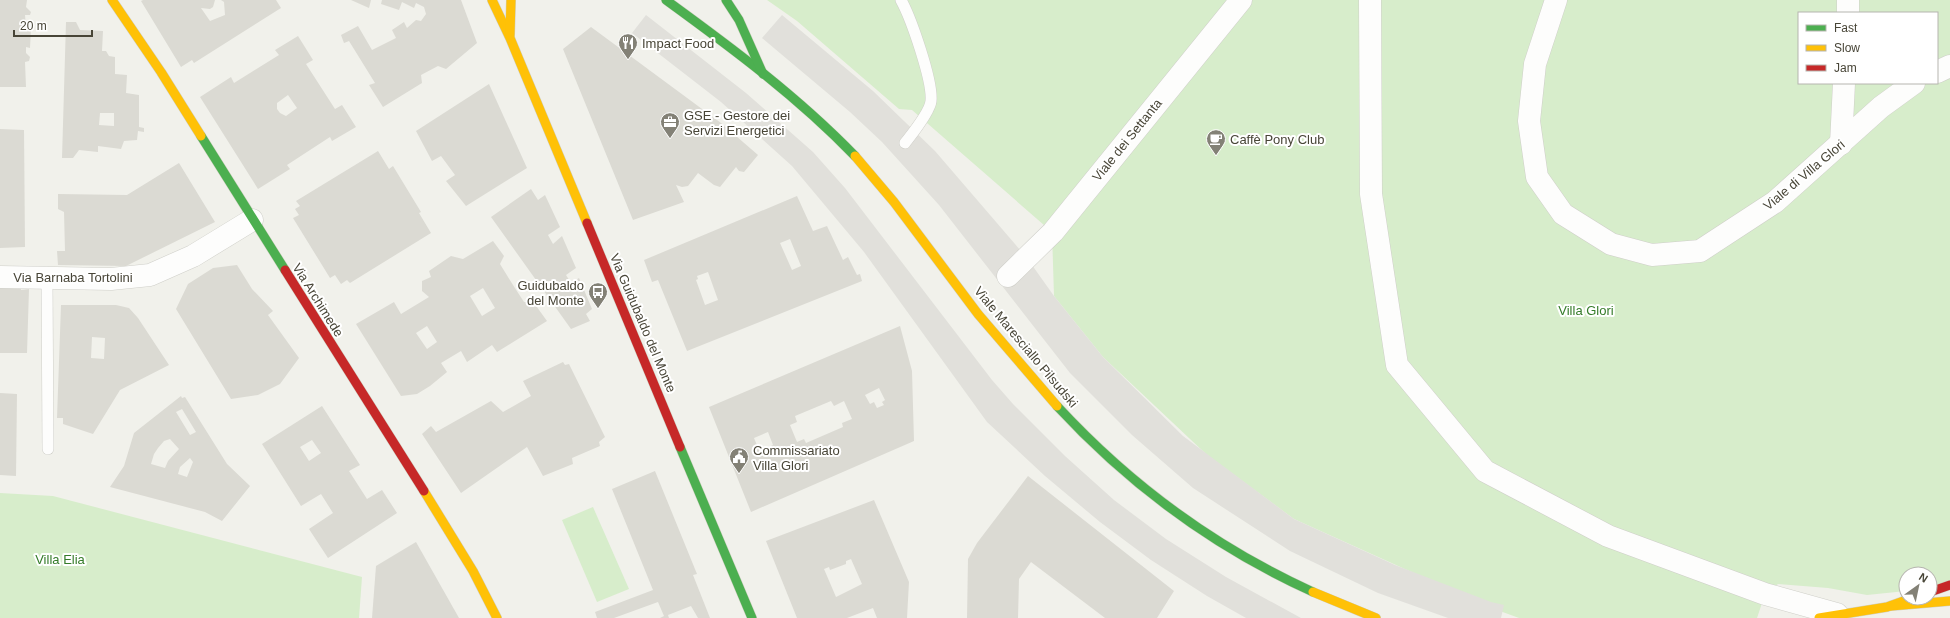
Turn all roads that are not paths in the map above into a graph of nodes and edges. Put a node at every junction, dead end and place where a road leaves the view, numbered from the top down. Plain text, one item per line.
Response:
1 (112, 0) edge
2 (492, 0) edge
3 (511, 0) edge
4 (666, 0) edge
5 (726, 0) edge
6 (901, 0) edge
7 (1241, 0) edge
8 (1370, 0) edge
9 (1556, 0) edge
10 (1848, 0) edge
11 (1848, 12) edge
12 (510, 38) junction
13 (1950, 66) edge
14 (1938, 72) edge
15 (763, 74) junction
16 (1844, 84) edge
17 (1913, 84) edge
18 (906, 143) dead end
19 (1841, 144) junction
20 (252, 220) junction
21 (1008, 276) dead end
22 (0, 278) edge
23 (47, 279) junction
24 (48, 449) dead end
25 (1950, 585) edge
26 (1938, 589) edge
27 (1950, 601) edge
28 (1898, 603) edge
29 (1887, 607) junction
30 (1828, 616) edge
31 (496, 618) edge
32 (752, 618) edge
33 (1376, 618) edge

1 - 20 street, Via Archimede
2 - 12 street, Via Guidubaldo del Monte
3 - 12 street, Via Guidubaldo del Monte
4 - 15 street, Viale Maresciallo Pilsudski
5 - 15 street, Viale Maresciallo Pilsudski
6 - 18 lane
7 - 21 street, Viale dei Settanta
8 - 30 street
9 - 19 street, Viale di Villa Glori
10 - 11 street
12 - 32 street, Via Guidubaldo del Monte
13 - 14 street
15 - 33 street, Viale Maresciallo Pilsudski
16 - 19 street
17 - 19 street, Viale di Villa Glori
20 - 23 street, Via Barnaba Tortolini
20 - 31 street, Via Archimede
22 - 23 street, Via Barnaba Tortolini
23 - 24 lane
25 - 26 street
27 - 29 street
28 - 29 street
29 - 30 street

